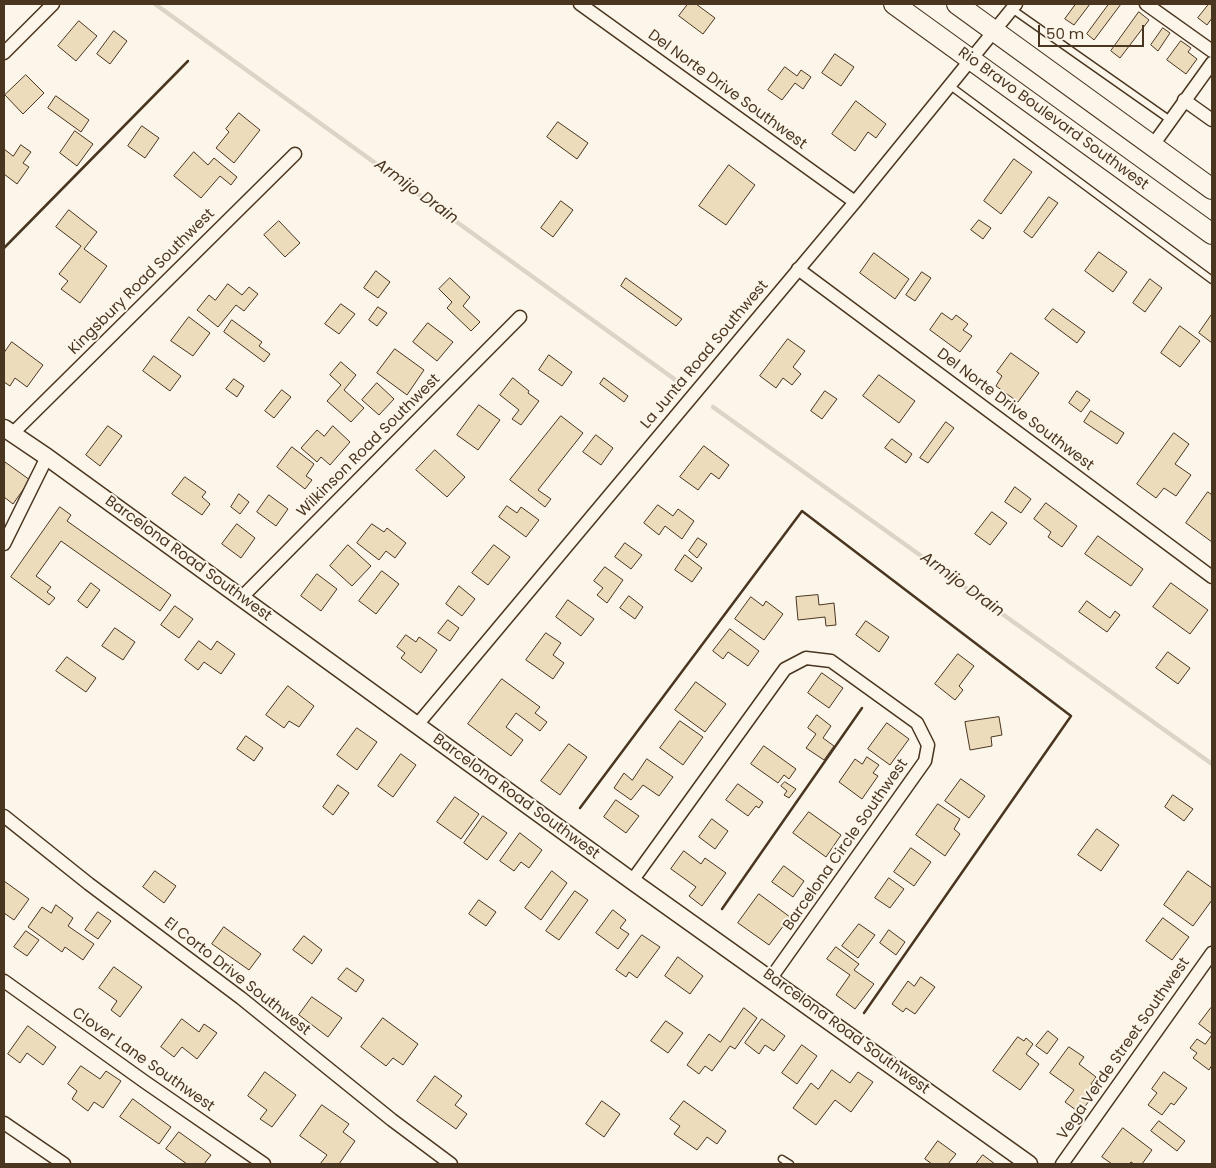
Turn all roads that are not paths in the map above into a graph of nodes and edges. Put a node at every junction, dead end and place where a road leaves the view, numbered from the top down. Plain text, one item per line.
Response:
1 (53, 4) edge
2 (580, 4) edge
3 (894, 4) edge
4 (957, 4) edge
5 (1146, 4) edge
6 (1014, 6) edge
7 (994, 30) junction
8 (1212, 51) edge
9 (4, 53) edge
10 (971, 59) junction
11 (1212, 63) edge
12 (949, 85) junction
13 (1184, 100) junction
14 (1170, 120) junction
15 (1212, 120) edge
16 (1153, 145) junction
17 (295, 154) dead end
18 (1212, 189) edge
19 (855, 202) junction
20 (1212, 234) edge
21 (798, 268) junction
22 (1212, 280) edge
23 (520, 317) dead end
24 (8, 431) edge
25 (47, 457) junction
26 (4, 544) edge
27 (1212, 578) edge
28 (241, 598) junction
29 (418, 725) junction
30 (4, 816) edge
31 (632, 881) junction
32 (1212, 953) edge
33 (771, 978) junction
34 (4, 980) edge
35 (4, 1123) edge
36 (782, 1158) dead end
37 (64, 1164) edge
38 (264, 1164) edge
39 (451, 1164) edge
40 (790, 1164) edge
41 (1029, 1164) edge
42 (1062, 1164) edge

1 - 9 street
2 - 19 street, Del Norte Drive Southwest
3 - 10 main road, Rio Bravo Boulevard Southwest
4 - 7 main road
5 - 8 street
6 - 7 street, La Junta Road Southwest
6 - 14 lane
7 - 10 street, La Junta Road Southwest
7 - 16 main road
10 - 12 street, La Junta Road Southwest
10 - 20 main road, Rio Bravo Boulevard Southwest
11 - 13 street
12 - 19 street, La Junta Road Southwest
12 - 22 lane
13 - 14 street
13 - 15 street
14 - 16 street
16 - 18 main road
17 - 24 street, Kingsbury Road Southwest
19 - 21 street, La Junta Road Southwest
21 - 27 street, Del Norte Drive Southwest
21 - 29 street, La Junta Road Southwest
23 - 28 street, Wilkinson Road Southwest
24 - 25 street, Barcelona Road Southwest
25 - 26 street
25 - 28 street, Barcelona Road Southwest
28 - 29 street, Barcelona Road Southwest
29 - 31 street, Barcelona Road Southwest
30 - 39 street, El Corto Drive Southwest
31 - 33 street, Barcelona Road Southwest
31 - 33 street, Barcelona Circle Southwest
32 - 42 street, Vega Verde Street Southwest
33 - 41 street, Barcelona Road Southwest
34 - 38 street, Clover Lane Southwest
35 - 37 street
36 - 40 lane

